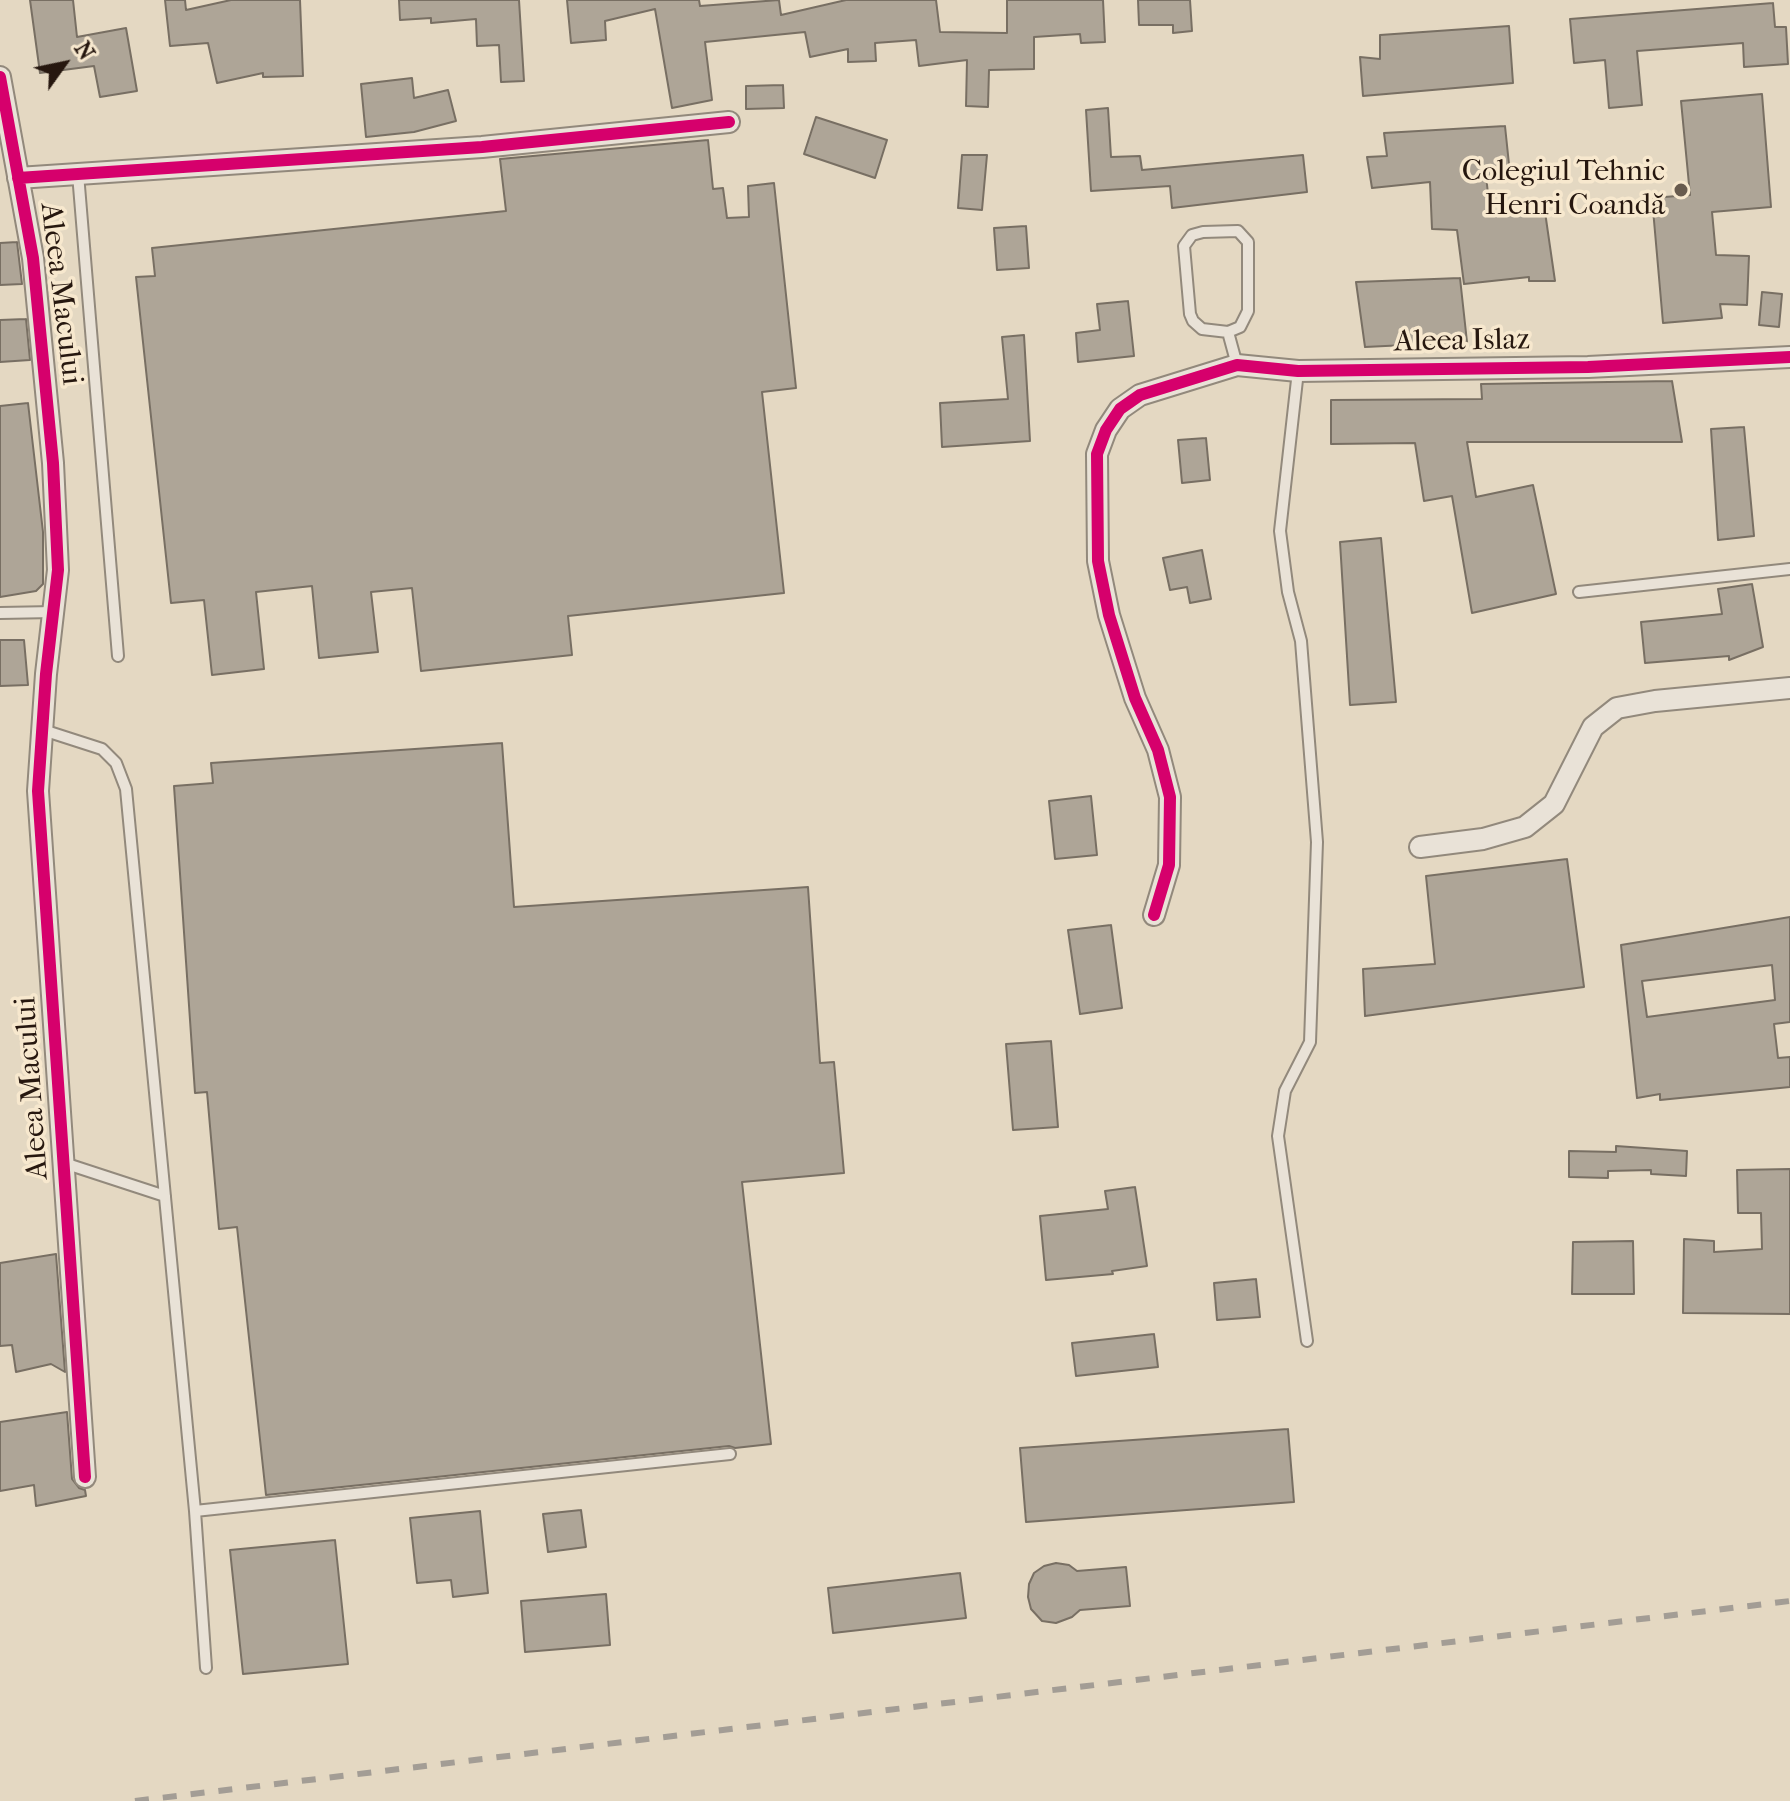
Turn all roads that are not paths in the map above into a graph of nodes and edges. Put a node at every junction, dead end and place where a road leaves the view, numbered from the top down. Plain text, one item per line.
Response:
1 (0, 77) edge
2 (729, 122) dead end
3 (78, 174) junction
4 (18, 178) junction
5 (1228, 332) junction
6 (1790, 357) edge
7 (1237, 365) junction
8 (1298, 371) junction
9 (1790, 569) edge
10 (1579, 592) dead end
11 (54, 612) junction
12 (0, 613) edge
13 (118, 656) dead end
14 (1790, 688) edge
15 (43, 730) junction
16 (1420, 847) dead end
17 (1154, 915) dead end
18 (64, 1163) junction
19 (165, 1196) junction
20 (1307, 1341) dead end
21 (730, 1454) dead end
22 (85, 1477) dead end
23 (195, 1511) junction
24 (206, 1668) dead end

1 - 4 street, Aleea Macului
2 - 3 street
3 - 4 street
3 - 13 lane
4 - 11 street, Aleea Macului
5 - 5 lane
5 - 7 lane
6 - 8 street, Aleea Islaz
7 - 8 street, Aleea Islaz
7 - 17 street, Aleea Islaz
8 - 20 lane
9 - 10 lane
11 - 12 lane
11 - 15 street, Aleea Macului
14 - 16 street
15 - 18 street, Aleea Macului
15 - 19 lane
18 - 19 lane
18 - 22 street, Aleea Macului
19 - 23 lane
21 - 23 lane
23 - 24 lane

